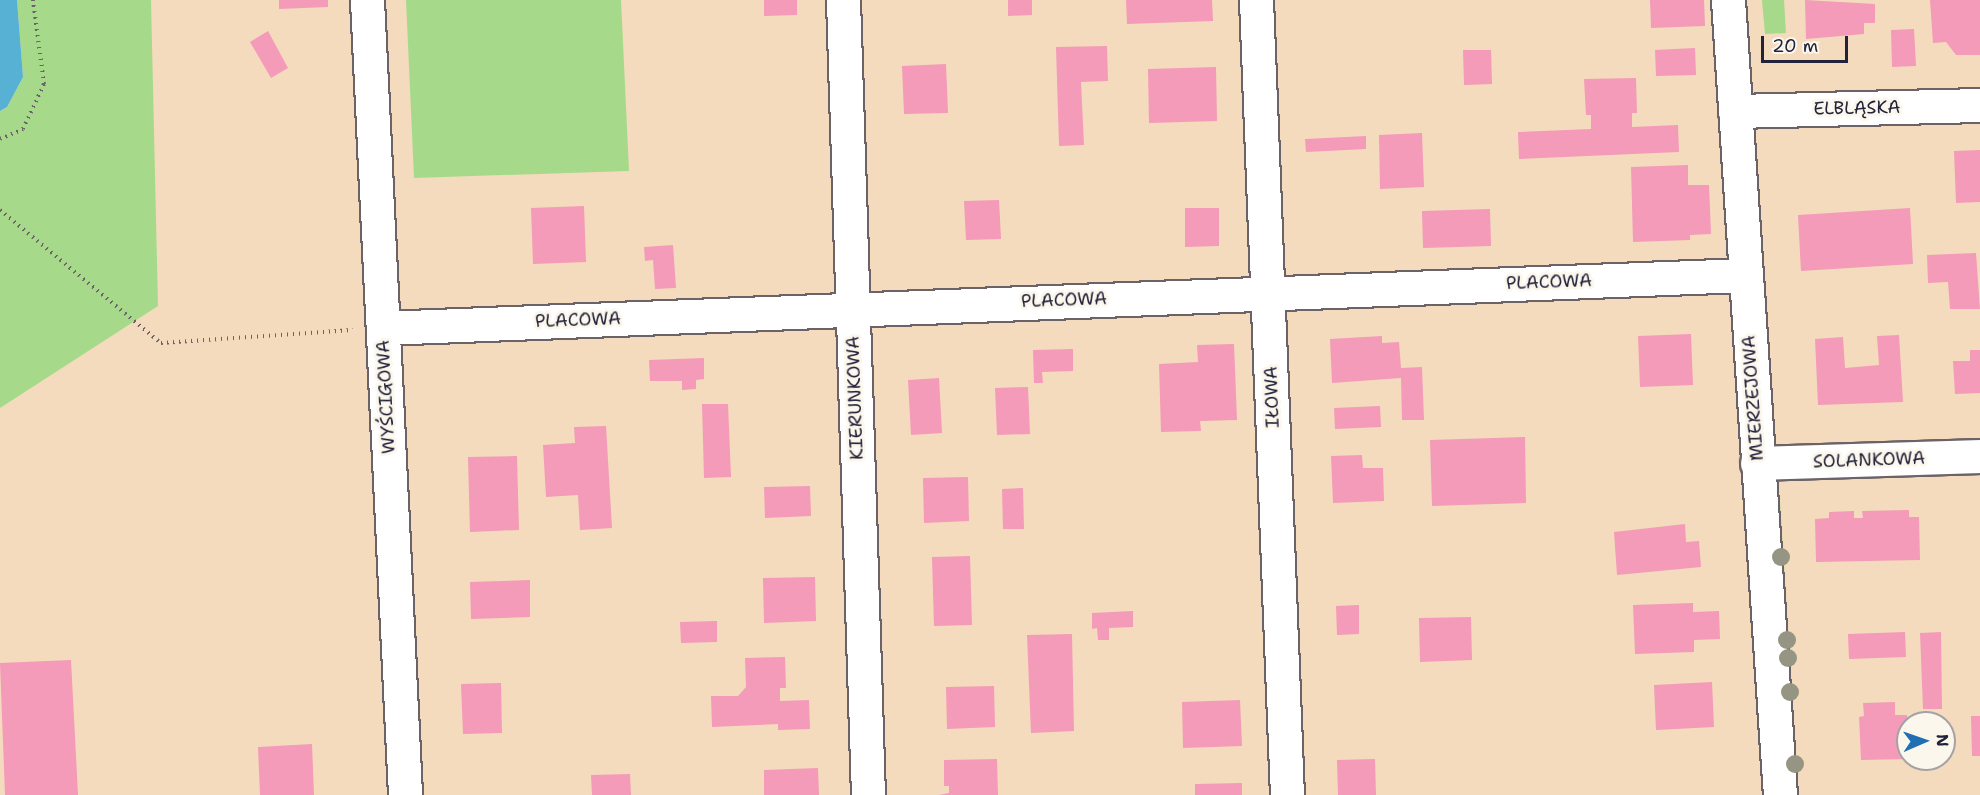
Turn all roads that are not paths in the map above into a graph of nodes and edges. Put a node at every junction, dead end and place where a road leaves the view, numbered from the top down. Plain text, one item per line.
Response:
1 (367, 0) edge
2 (843, 0) edge
3 (1256, 0) edge
4 (1728, 0) edge
5 (1980, 105) edge
6 (1735, 111) junction
7 (1745, 275) junction
8 (1269, 293) junction
9 (852, 308) junction
10 (383, 328) junction
11 (1980, 456) edge
12 (1757, 463) junction
13 (405, 795) edge
14 (868, 795) edge
15 (1287, 795) edge
16 (1780, 795) edge

1 - 10 street, WYŚCIGOWA
2 - 9 street, KIERUNKOWA
3 - 8 street, IŁOWA
4 - 6 street, MIERZEJOWA
5 - 6 street, ELBLĄSKA
6 - 7 street, MIERZEJOWA
7 - 8 street, PLACOWA
7 - 12 street, MIERZEJOWA
8 - 9 street, PLACOWA
8 - 15 street, IŁOWA
9 - 10 street, PLACOWA
9 - 14 street, KIERUNKOWA
10 - 13 street, WYŚCIGOWA
11 - 12 street, SOLANKOWA
12 - 16 street, MIERZEJOWA

